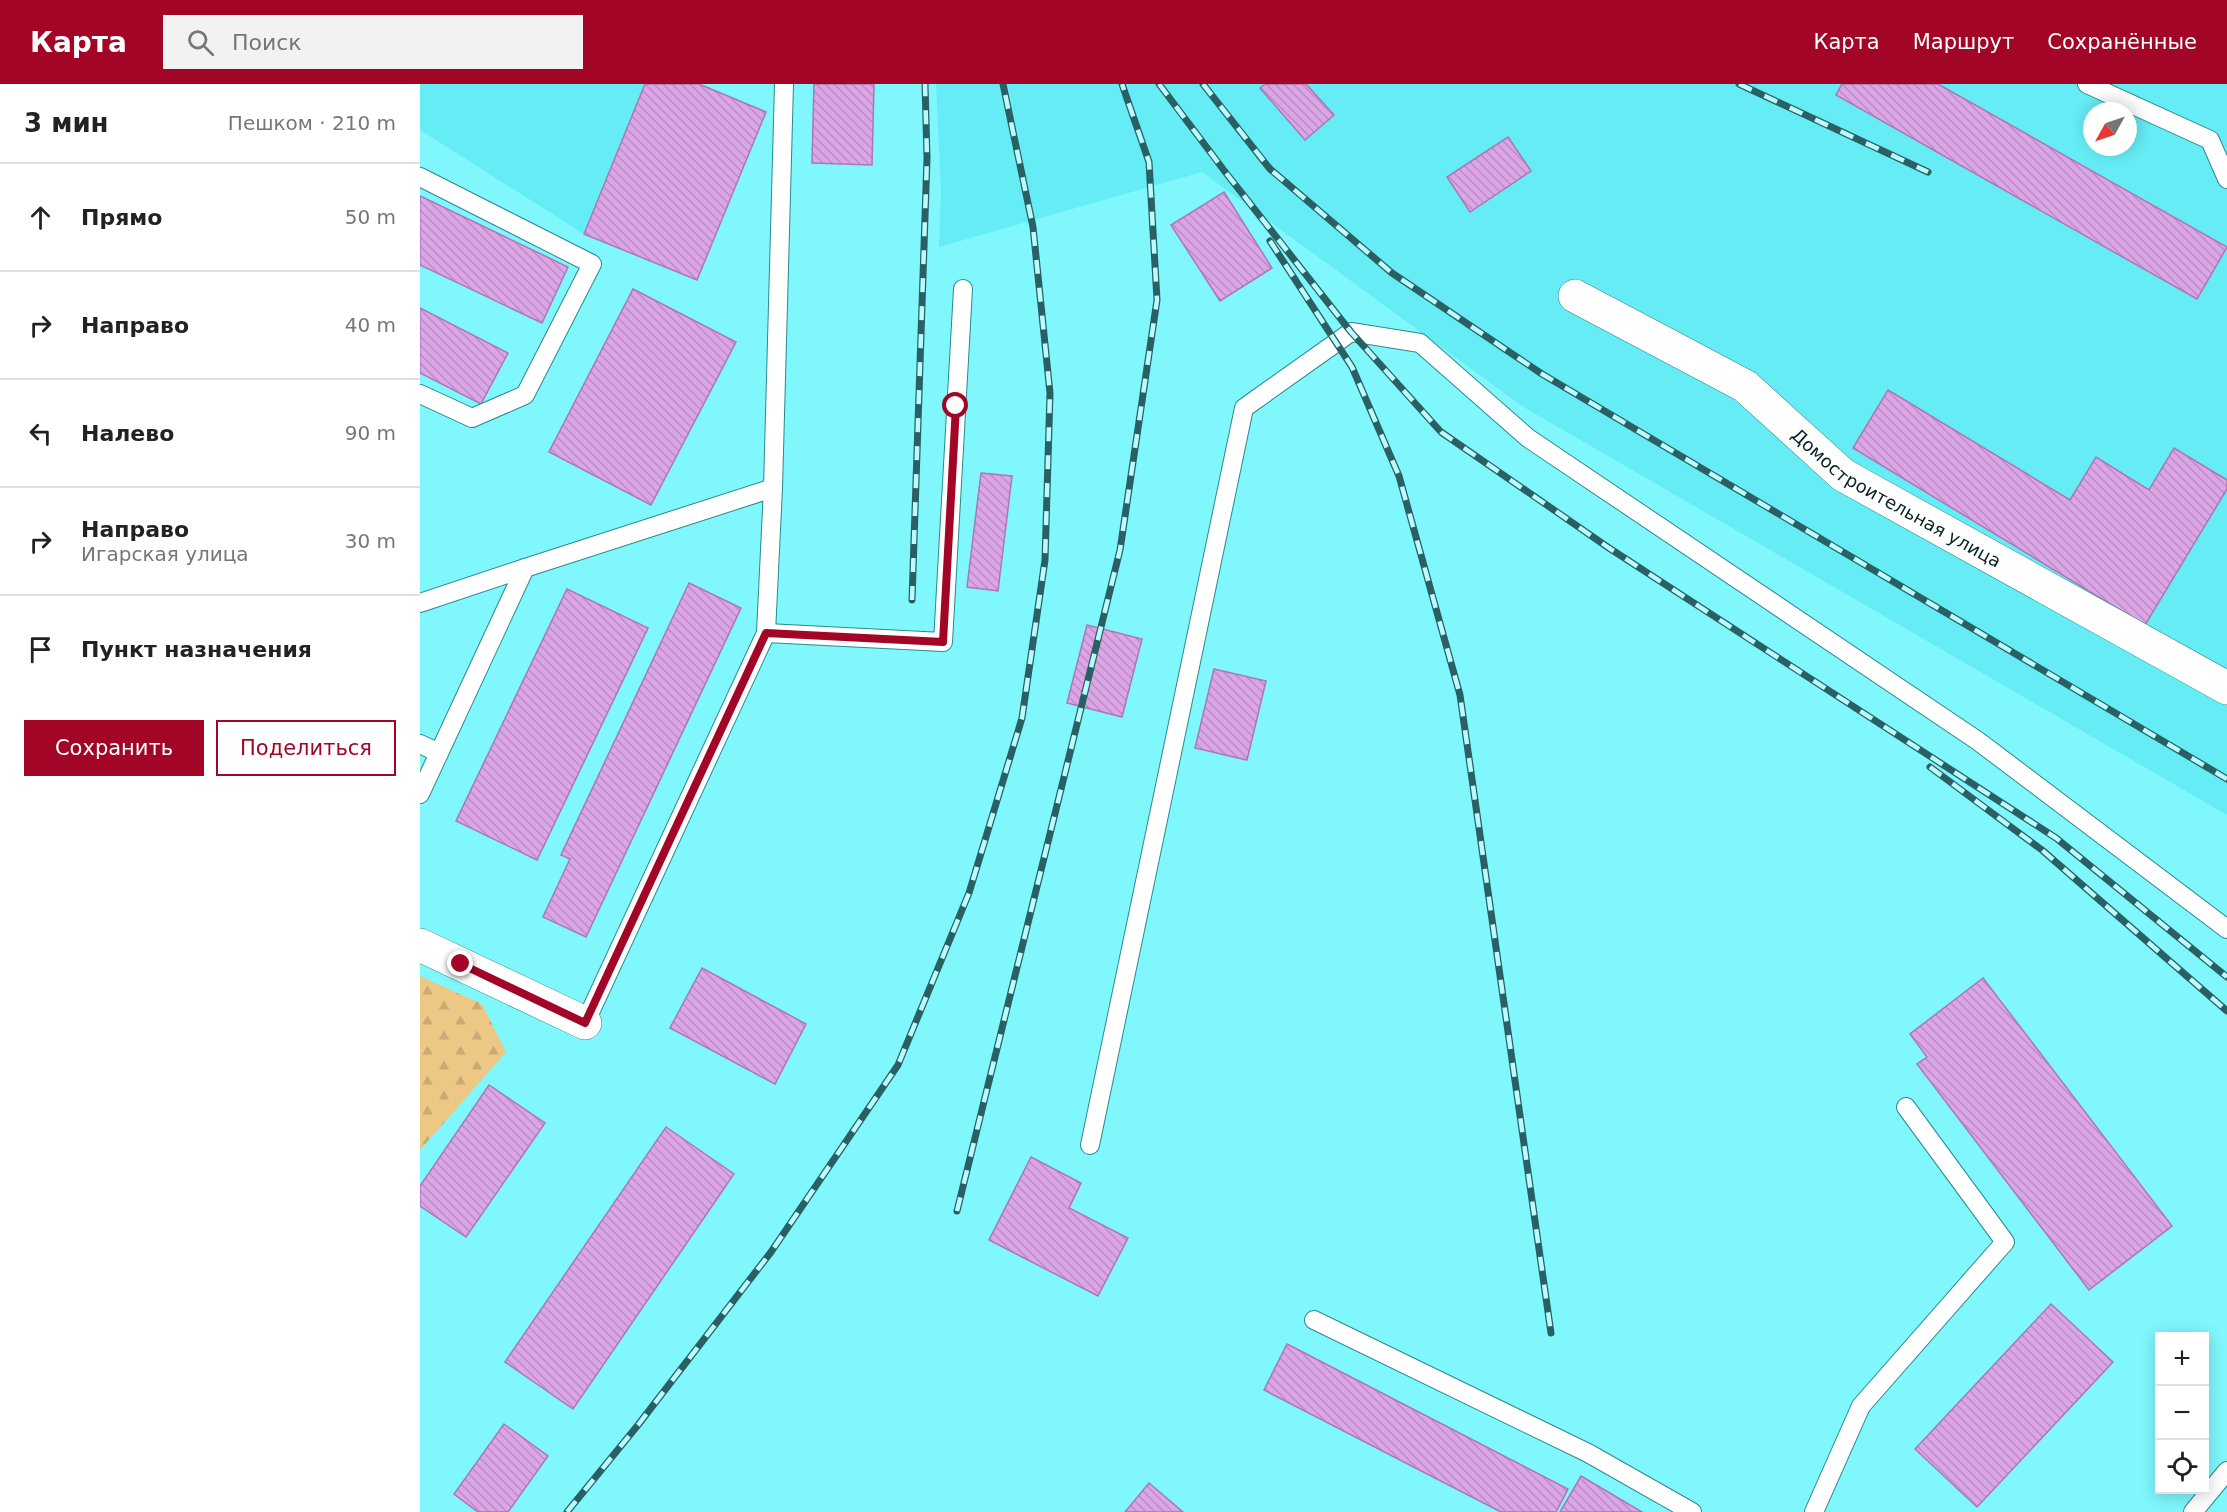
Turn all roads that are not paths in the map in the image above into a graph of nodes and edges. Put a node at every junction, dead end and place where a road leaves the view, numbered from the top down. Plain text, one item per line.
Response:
1 (784, 84) edge
2 (2087, 84) edge
3 (420, 177) edge
4 (2227, 179) edge
5 (963, 289) dead end
6 (1575, 296) dead end
7 (420, 394) edge
8 (773, 488) junction
9 (525, 568) junction
10 (420, 603) edge
11 (766, 633) junction
12 (2224, 679) edge
13 (420, 744) edge
14 (440, 753) junction
15 (420, 794) edge
16 (2227, 929) edge
17 (420, 945) edge
18 (585, 1023) joint
19 (1906, 1107) dead end
20 (1090, 1145) dead end
21 (1314, 1320) dead end
22 (2227, 1472) edge
23 (1692, 1512) edge
24 (1814, 1512) edge
25 (2193, 1512) edge

1 - 8 lane
2 - 4 lane
3 - 7 lane
5 - 11 lane
6 - 12 street, Домостроительная улица
8 - 9 lane
8 - 11 lane
9 - 10 lane
9 - 14 lane
11 - 18 lane
13 - 14 lane
14 - 15 lane
16 - 20 lane
17 - 18 street
19 - 24 lane
21 - 23 lane
22 - 25 lane

